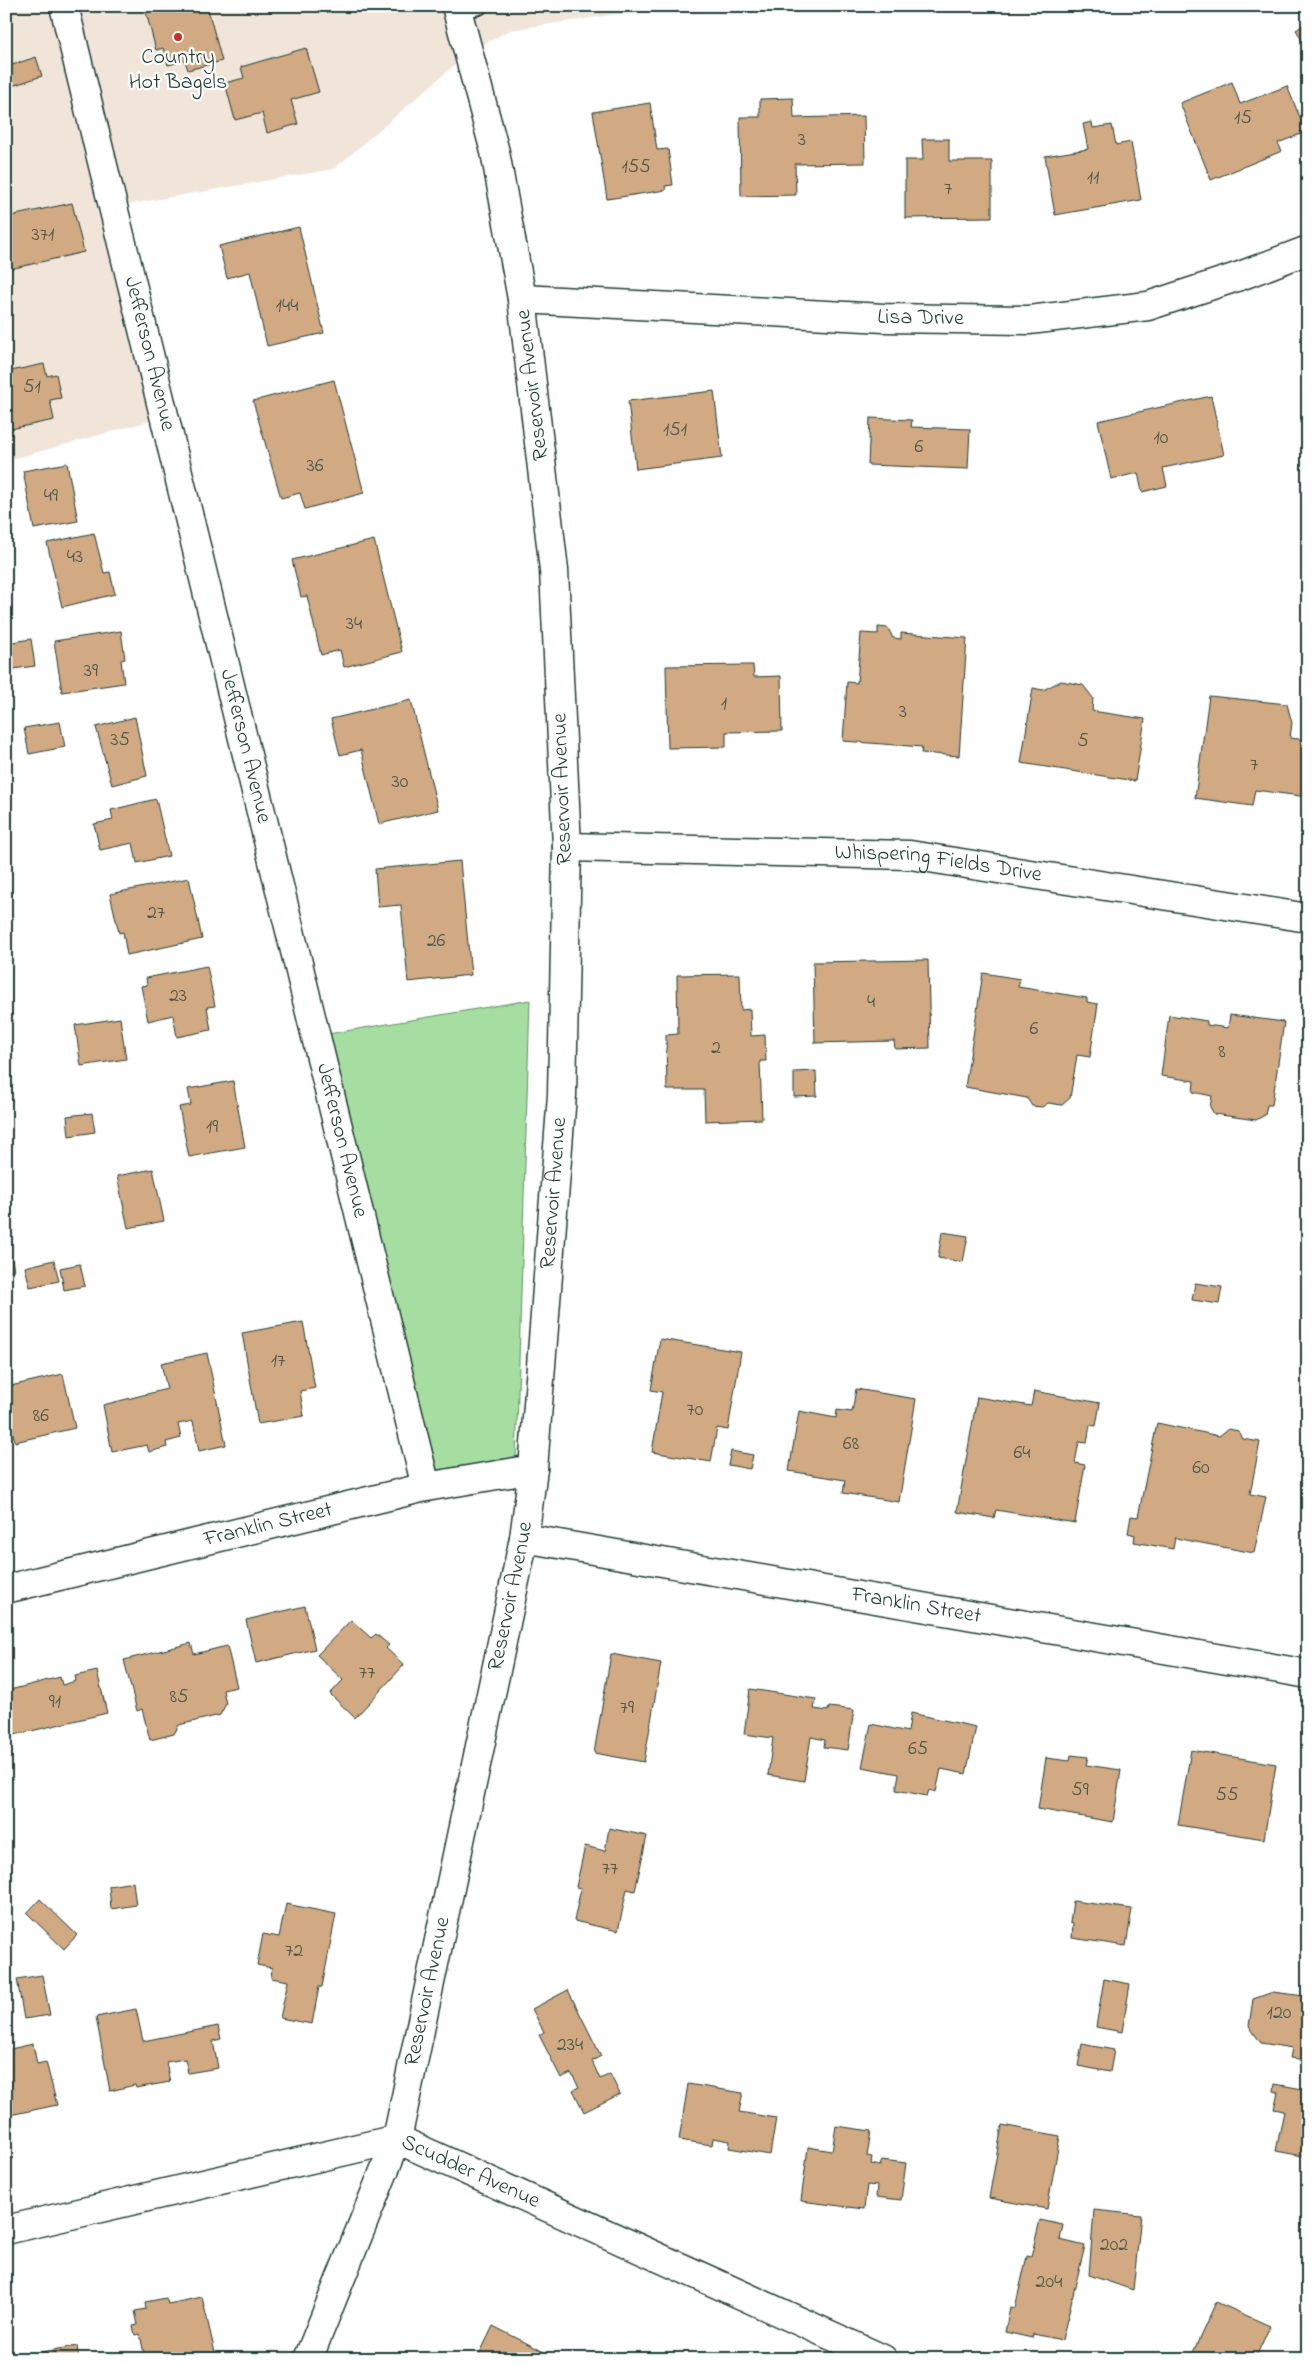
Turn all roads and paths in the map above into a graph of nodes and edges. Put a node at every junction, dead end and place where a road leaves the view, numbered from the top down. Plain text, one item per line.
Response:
1 (64, 6) edge
2 (464, 8) edge
3 (1308, 250) edge
4 (522, 299) junction
5 (567, 847) junction
6 (1308, 918) edge
7 (533, 1469) junction
8 (426, 1487) junction
9 (524, 1538) junction
10 (6, 1589) edge
11 (1308, 1674) edge
12 (397, 2139) junction
13 (6, 2230) edge
14 (308, 2359) edge
15 (883, 2359) edge

1 - 8 street, Jefferson Avenue
2 - 4 street, Reservoir Avenue
3 - 4 street, Lisa Drive
4 - 5 street, Reservoir Avenue
5 - 6 street, Whispering Fields Drive
5 - 7 street, Reservoir Avenue
7 - 8 street, Franklin Street
7 - 9 street, Reservoir Avenue
8 - 10 street, Franklin Street
9 - 11 street, Franklin Street
9 - 12 street, Reservoir Avenue
12 - 13 street, Scudder Avenue
12 - 14 street, Reservoir Avenue
12 - 15 street, Scudder Avenue

